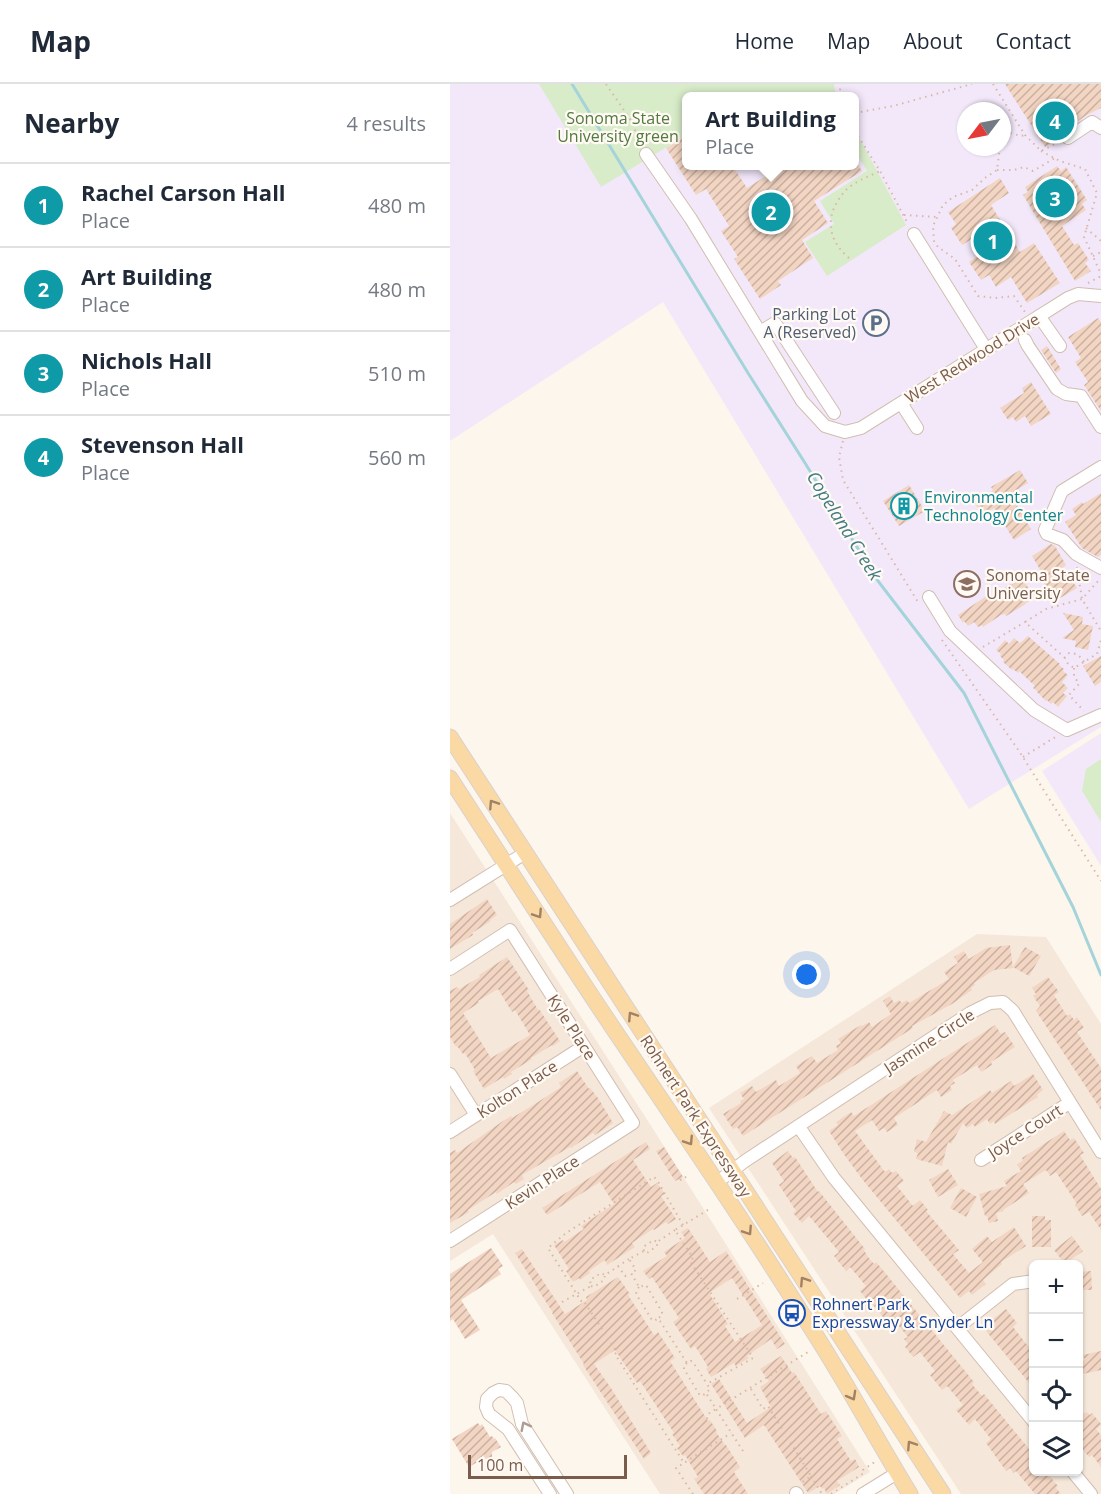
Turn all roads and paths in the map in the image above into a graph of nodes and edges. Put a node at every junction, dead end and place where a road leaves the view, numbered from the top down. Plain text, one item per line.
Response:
1 (972, 84) edge
2 (993, 84) edge
3 (608, 85) edge
4 (962, 85) edge
5 (859, 112) edge
6 (1098, 123) edge
7 (1011, 133) edge
8 (1025, 135) junction
9 (859, 137) edge
10 (1068, 138) joint
11 (1041, 151) junction
12 (646, 154) joint
13 (999, 156) edge
14 (1055, 158) junction
15 (997, 170) junction
16 (880, 171) junction
17 (1101, 191) edge
18 (1097, 193) junction
19 (903, 215) junction
20 (937, 217) junction
21 (1086, 228) junction
22 (914, 234) joint
23 (1101, 241) edge
24 (1101, 252) edge
25 (1093, 256) junction
26 (849, 258) dead end
27 (1101, 275) edge
28 (1084, 286) dead end
29 (1101, 296) edge
30 (1025, 312) dead end
31 (1039, 316) junction
32 (760, 332) junction
33 (1025, 340) dead end
34 (1060, 346) dead end
35 (986, 349) junction
36 (901, 403) junction
37 (834, 413) dead end
38 (1101, 427) edge
39 (917, 428) dead end
40 (845, 432) junction
41 (1101, 467) edge
42 (1076, 554) junction
43 (1101, 568) edge
44 (1101, 578) edge
45 (923, 599) joint
46 (1082, 599) junction
47 (1024, 622) junction
48 (1101, 630) edge
49 (1101, 640) edge
50 (943, 641) dead end
51 (974, 654) junction
52 (1065, 658) junction
53 (1084, 662) junction
54 (1074, 668) junction
55 (1095, 717) edge
56 (1067, 730) junction
57 (450, 737) edge
58 (1023, 757) junction
59 (450, 778) edge
60 (525, 853) junction
61 (506, 865) junction
62 (1101, 881) edge
63 (450, 900) edge
64 (450, 969) edge
65 (584, 1046) junction
66 (450, 1074) edge
67 (1069, 1103) junction
68 (476, 1115) junction
69 (633, 1123) joint
70 (799, 1127) junction
71 (450, 1132) edge
72 (1101, 1152) edge
73 (981, 1160) dead end
74 (728, 1174) junction
75 (689, 1175) dead end
76 (680, 1179) dead end
77 (711, 1208) dead end
78 (683, 1225) junction
79 (675, 1230) junction
80 (450, 1240) edge
81 (657, 1242) junction
82 (644, 1251) junction
83 (629, 1259) junction
84 (618, 1266) junction
85 (631, 1274) junction
86 (605, 1275) junction
87 (1029, 1282) edge
88 (763, 1283) dead end
89 (591, 1286) junction
90 (639, 1287) junction
91 (576, 1294) junction
92 (737, 1299) dead end
93 (562, 1302) dead end
94 (658, 1318) junction
95 (957, 1328) junction
96 (808, 1353) dead end
97 (687, 1363) junction
98 (707, 1383) junction
99 (751, 1389) junction
100 (706, 1394) junction
101 (716, 1409) junction
102 (1029, 1416) edge
103 (706, 1419) dead end
104 (731, 1433) junction
105 (743, 1451) dead end
106 (876, 1461) dead end
107 (684, 1463) junction
108 (897, 1473) junction
109 (811, 1476) junction
110 (1076, 1476) edge
111 (796, 1491) edge
112 (550, 1494) edge
113 (567, 1494) edge
114 (693, 1494) edge
115 (822, 1494) edge
116 (831, 1494) edge
117 (863, 1494) edge
118 (910, 1494) edge
119 (943, 1494) edge
120 (1091, 1494) edge

1 - 4 path
2 - 8 path
3 - 12 path
4 - 5 path
6 - 10 street
7 - 8 path
8 - 11 path
9 - 16 path
10 - 11 path
11 - 14 path
12 - 32 street
13 - 15 path
14 - 15 path
14 - 18 path
15 - 20 path
16 - 19 path
16 - 26 path
17 - 18 path
18 - 21 path
19 - 20 path
19 - 22 path
20 - 30 path
21 - 23 path
21 - 25 path
22 - 35 street
24 - 25 path
25 - 27 path
27 - 28 path
29 - 31 street, West Redwood Drive
31 - 34 street
31 - 35 street, West Redwood Drive
32 - 37 street
32 - 40 street
33 - 38 street
35 - 36 street, West Redwood Drive
36 - 39 street
36 - 40 street, West Redwood Drive
40 - 45 path
41 - 42 street
42 - 43 street
42 - 46 path
44 - 46 path
45 - 51 street
46 - 47 path
46 - 48 path
47 - 51 path
47 - 52 path
49 - 53 path
50 - 58 path
51 - 56 street
52 - 53 path
52 - 54 path
53 - 54 path
54 - 55 path
55 - 56 street
56 - 58 path
60 -> 57 main road, Rohnert Park Expressway
58 - 62 path
59 - 61 main road, Rohnert Park Expressway
60 - 61 street
74 -> 60 main road, Rohnert Park Expressway
61 - 63 street
61 -> 108 main road, Rohnert Park Expressway
64 - 65 street, Kyle Place
65 - 68 street, Kolton Place
65 - 69 street, Kyle Place
66 - 68 street
67 - 70 street, Jasmine Circle
67 - 72 street, Jasmine Circle
67 - 73 street, Joyce Court
68 - 71 street, Kolton Place
69 - 80 street, Kevin Place
70 - 74 street, Jasmine Circle
70 - 95 street
119 -> 74 main road, Rohnert Park Expressway
75 - 76 path
77 - 78 path
78 - 79 path
78 - 91 path
79 - 81 path
79 - 98 path
81 - 82 path
81 - 82 path
82 - 83 path
83 - 84 path
83 - 85 path
84 - 85 path
84 - 86 path
85 - 90 path
86 - 89 path
86 - 89 path
87 - 95 street
88 - 92 path
89 - 91 path
90 - 94 path
90 - 94 path
91 - 93 path
91 - 107 path
94 - 97 path
95 - 102 street
96 - 99 path
97 - 98 path
97 - 100 path
98 - 100 path
99 - 101 path
99 - 109 path
100 - 101 path
101 - 103 path
101 - 104 path
104 - 105 path
104 - 107 path
106 - 116 path
107 - 114 path
108 - 117 street
108 - 118 main road, Rohnert Park Expressway
109 - 111 path
109 - 115 path
110 - 120 street
113 -> 112 street

